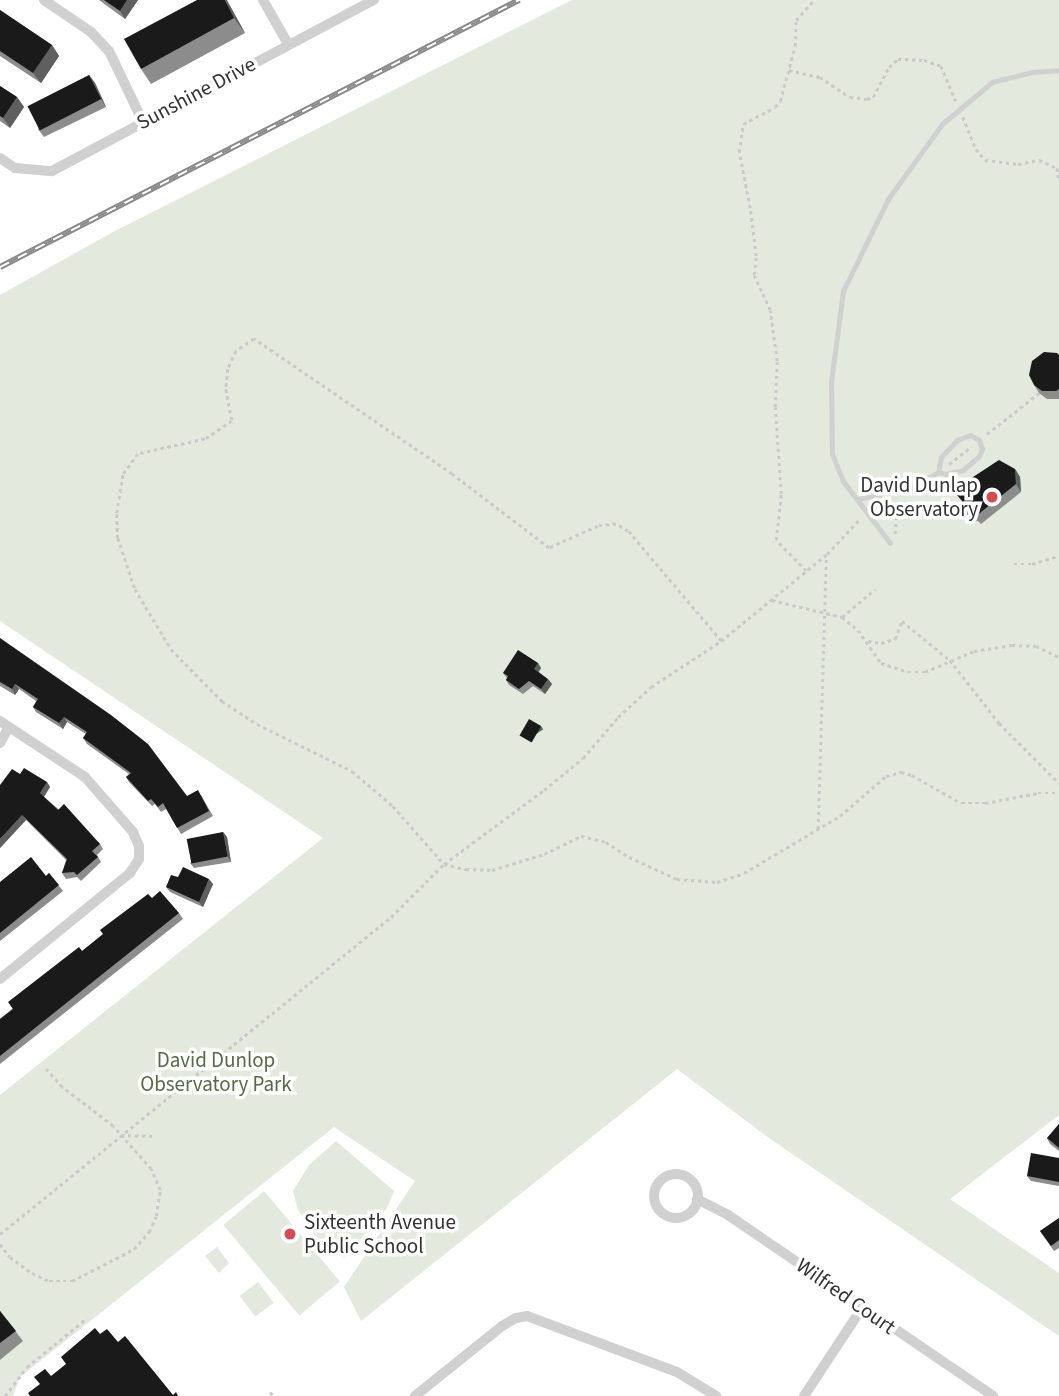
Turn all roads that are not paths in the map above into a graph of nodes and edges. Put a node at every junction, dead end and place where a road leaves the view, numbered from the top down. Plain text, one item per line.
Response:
1 (44, 0) edge
2 (263, 0) edge
3 (374, 0) edge
4 (288, 44) junction
5 (1059, 70) edge
6 (144, 122) junction
7 (0, 158) edge
8 (938, 472) junction
9 (857, 499) junction
10 (890, 543) dead end
11 (5, 724) edge
12 (0, 743) edge
13 (0, 979) edge
14 (697, 1199) junction
15 (862, 1308) junction
16 (415, 1396) edge
17 (716, 1396) edge
18 (804, 1396) edge
19 (993, 1396) edge

1 - 6 street
2 - 4 street
3 - 4 street, Sunshine Drive
4 - 6 street, Sunshine Drive
5 - 9 lane
6 - 7 street, Sunshine Drive
8 - 8 lane
8 - 9 lane
9 - 10 lane
11 - 12 street
11 - 13 street
14 - 14 street, Wilfred Court
14 - 15 street, Wilfred Court
15 - 18 street
15 - 19 street, Wilfred Court
16 - 17 street

